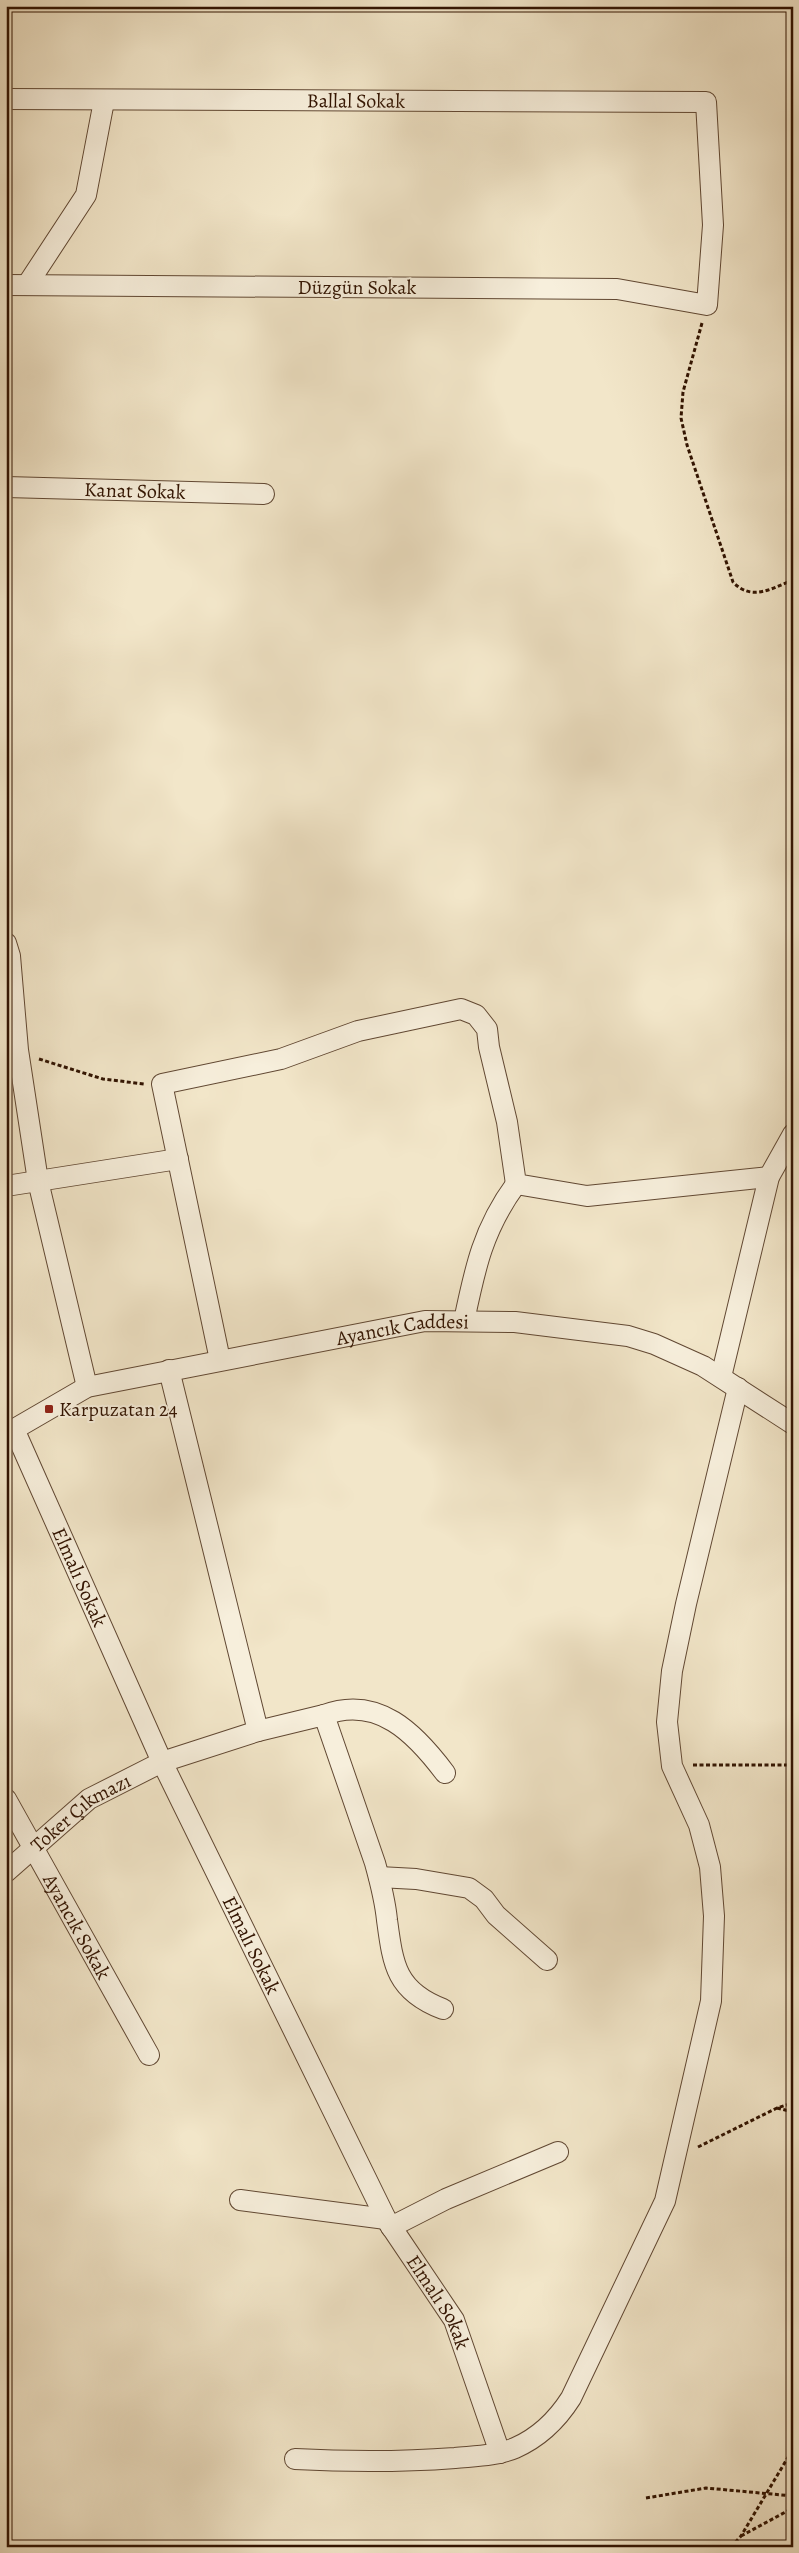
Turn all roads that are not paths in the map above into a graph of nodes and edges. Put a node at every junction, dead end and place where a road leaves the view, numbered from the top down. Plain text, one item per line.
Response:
1 (6, 100) edge
2 (104, 101) junction
3 (6, 285) edge
4 (26, 285) junction
5 (707, 305) joint
6 (6, 486) edge
7 (264, 494) dead end
8 (6, 944) edge
9 (12, 1050) edge
10 (793, 1134) edge
11 (178, 1159) junction
12 (769, 1177) junction
13 (38, 1181) junction
14 (516, 1184) junction
15 (6, 1186) edge
16 (464, 1320) junction
17 (220, 1360) junction
18 (169, 1370) junction
19 (721, 1377) junction
20 (87, 1388) junction
21 (738, 1388) junction
22 (793, 1424) edge
23 (10, 1432) edge
24 (324, 1715) junction
25 (258, 1731) junction
26 (162, 1762) junction
27 (445, 1773) dead end
28 (6, 1799) edge
29 (32, 1847) junction
30 (6, 1872) edge
31 (379, 1877) junction
32 (547, 1960) dead end
33 (443, 2008) dead end
34 (149, 2055) dead end
35 (558, 2152) dead end
36 (240, 2200) dead end
37 (388, 2223) junction
38 (500, 2453) junction
39 (295, 2459) dead end

1 - 2 street, Ballal Sokak
2 - 4 street
2 - 5 street, Ballal Sokak
3 - 4 street, Düzgün Sokak
4 - 5 street, Düzgün Sokak
6 - 7 street, Kanat Sokak
8 - 9 street
9 - 13 street
10 - 12 street
11 - 13 street
11 - 14 street
11 - 17 street
12 - 14 street
12 - 19 street
13 - 15 street
13 - 20 street
14 - 16 street
16 - 17 street, Ayancık Caddesi
16 - 19 street, Ayancık Caddesi
17 - 18 street, Ayancık Caddesi
18 - 20 street, Ayancık Caddesi
18 - 25 street
19 - 21 street, Ayancık Caddesi
20 - 23 street, Ayancık Caddesi
21 - 22 street, Ayancık Caddesi
21 - 38 street
23 - 26 street, Elmalı Sokak
24 - 25 street, Toker Çıkmazı
24 - 27 street, Toker Çıkmazı
24 - 31 street
25 - 26 street, Toker Çıkmazı
26 - 29 street, Toker Çıkmazı
26 - 37 street, Elmalı Sokak
28 - 29 street, Ayancık Sokak
29 - 30 street, Toker Çıkmazı
29 - 34 street, Ayancık Sokak
31 - 32 street
31 - 33 street
35 - 37 street
36 - 37 street
37 - 38 street, Elmalı Sokak
38 - 39 street

